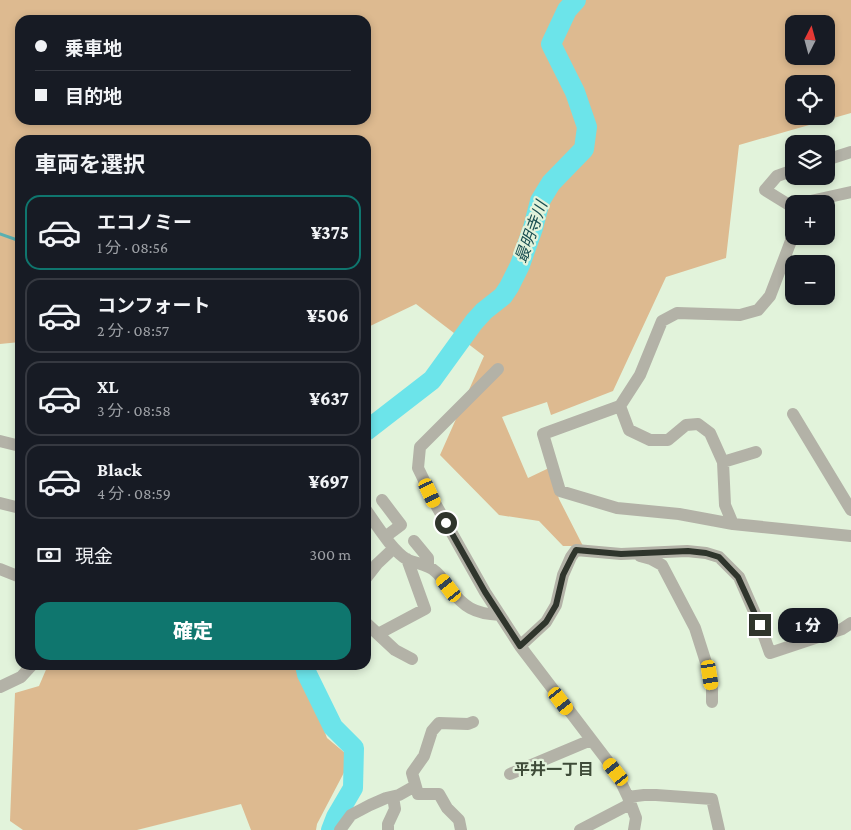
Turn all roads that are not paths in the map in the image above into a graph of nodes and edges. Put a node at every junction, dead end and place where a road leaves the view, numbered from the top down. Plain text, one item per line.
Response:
1 (851, 152) edge
2 (835, 157) edge
3 (785, 173) edge
4 (851, 192) edge
5 (835, 196) edge
6 (785, 202) edge
7 (789, 245) edge
8 (498, 369) dead end
9 (620, 406) junction
10 (793, 414) dead end
11 (0, 441) edge
12 (15, 445) edge
13 (756, 452) dead end
14 (723, 462) junction
15 (382, 500) dead end
16 (0, 503) edge
17 (15, 507) edge
18 (851, 510) edge
19 (371, 518) edge
20 (732, 524) junction
21 (851, 536) edge
22 (384, 537) junction
23 (414, 541) dead end
24 (394, 548) junction
25 (633, 554) junction
26 (407, 559) junction
27 (428, 566) junction
28 (0, 569) edge
29 (371, 572) edge
30 (15, 575) edge
31 (500, 615) junction
32 (851, 623) edge
33 (371, 628) edge
34 (378, 634) junction
35 (520, 646) junction
36 (412, 659) dead end
37 (27, 670) edge
38 (0, 687) edge
39 (712, 702) dead end
40 (473, 722) dead end
41 (591, 740) junction
42 (510, 774) dead end
43 (415, 786) junction
44 (393, 797) junction
45 (629, 801) junction
46 (340, 830) edge
47 (388, 830) edge
48 (461, 830) edge
49 (580, 830) edge
50 (634, 830) edge
51 (719, 830) edge

1 - 2 street
3 - 6 street
4 - 5 street
7 - 9 street
8 - 31 street
9 - 14 street
9 - 20 street
10 - 18 street
11 - 12 street
13 - 14 street
14 - 20 street
15 - 22 street
16 - 17 street
19 - 22 street
20 - 21 street
22 - 24 street
23 - 27 street
24 - 26 street
24 - 29 street
25 - 32 street
25 - 35 street
25 - 39 street
26 - 27 street
26 - 34 street
27 - 31 street
28 - 30 street
31 - 35 street
33 - 34 street
34 - 36 street
35 - 41 street
37 - 38 street
40 - 43 street
41 - 42 street
41 - 45 street
43 - 44 street
43 - 48 street
44 - 46 street
44 - 47 street
45 - 49 street
45 - 50 street
45 - 51 street

